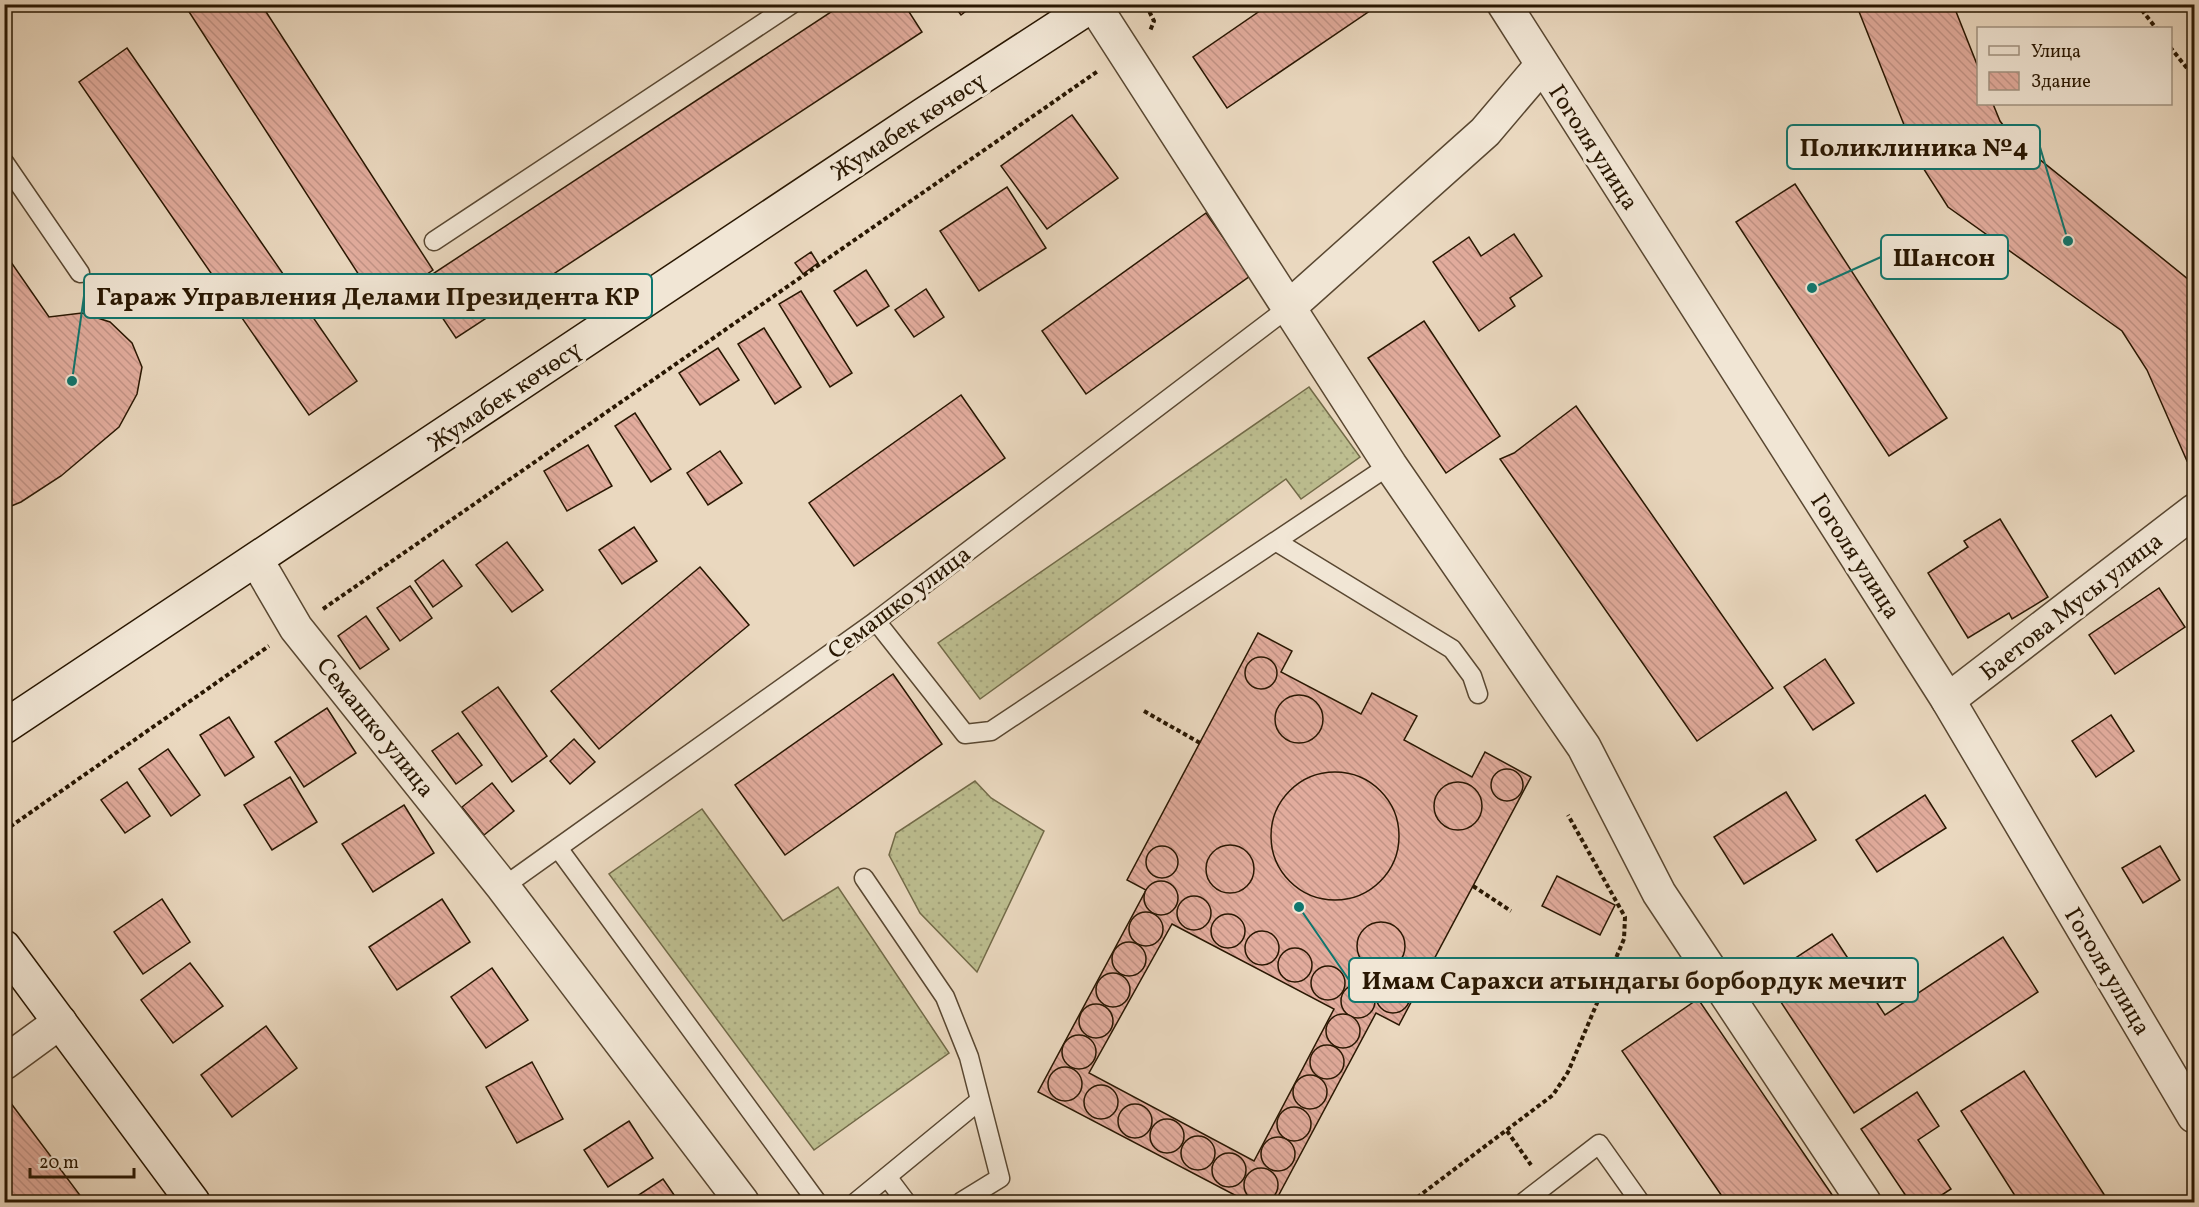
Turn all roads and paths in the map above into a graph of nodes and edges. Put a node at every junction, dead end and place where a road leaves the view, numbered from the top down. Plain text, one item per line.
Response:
1 (792, 4) edge
2 (1504, 4) edge
3 (2137, 4) edge
4 (1076, 9) edge
5 (2155, 27) edge
6 (2172, 50) edge
7 (1542, 65) junction
8 (1106, 66) dead end
9 (2194, 77) edge
10 (4, 162) edge
11 (434, 241) dead end
12 (80, 273) dead end
13 (1288, 308) junction
14 (1390, 465) junction
15 (2194, 511) edge
16 (1277, 542) junction
17 (257, 561) junction
18 (319, 612) dead end
19 (876, 621) junction
20 (275, 642) dead end
21 (1478, 694) dead end
22 (1948, 700) junction
23 (1144, 711) dead end
24 (4, 727) edge
25 (1200, 743) dead end
26 (1568, 815) dead end
27 (4, 831) edge
28 (558, 848) junction
29 (864, 878) dead end
30 (1473, 886) dead end
31 (503, 887) junction
32 (1511, 911) dead end
33 (4, 947) edge
34 (60, 1022) junction
35 (4, 1063) edge
36 (979, 1101) junction
37 (2194, 1116) edge
38 (888, 1178) junction
39 (1411, 1202) edge
40 (193, 1203) edge
41 (742, 1203) edge
42 (817, 1203) edge
43 (856, 1203) edge
44 (906, 1203) edge
45 (961, 1203) edge
46 (1524, 1203) edge
47 (1640, 1203) edge
48 (1864, 1203) edge

1 - 11 lane
2 - 7 street, Гоголя улица
3 - 5 path
4 - 13 street
4 - 17 street, Жумабек көчөсү
6 - 9 path
7 - 13 street
7 - 22 street, Гоголя улица
8 - 18 path
10 - 12 lane
13 - 14 street
13 - 19 lane, Семашко улица
14 - 16 lane
14 - 48 street
15 - 22 street, Баетова Мусы улица
16 - 19 lane
16 - 21 lane
17 - 24 street, Жумабек көчөсү
17 - 31 street, Семашко улица
19 - 28 lane, Семашко улица
20 - 27 path
22 - 37 street, Гоголя улица
23 - 25 path
26 - 39 path
28 - 31 lane, Семашко улица
28 - 42 lane
29 - 36 lane
30 - 32 path
31 - 41 street, Семашко улица
33 - 34 street
34 - 35 street
34 - 40 street
36 - 38 lane
36 - 45 lane
38 - 43 lane
38 - 44 lane
46 - 47 lane

